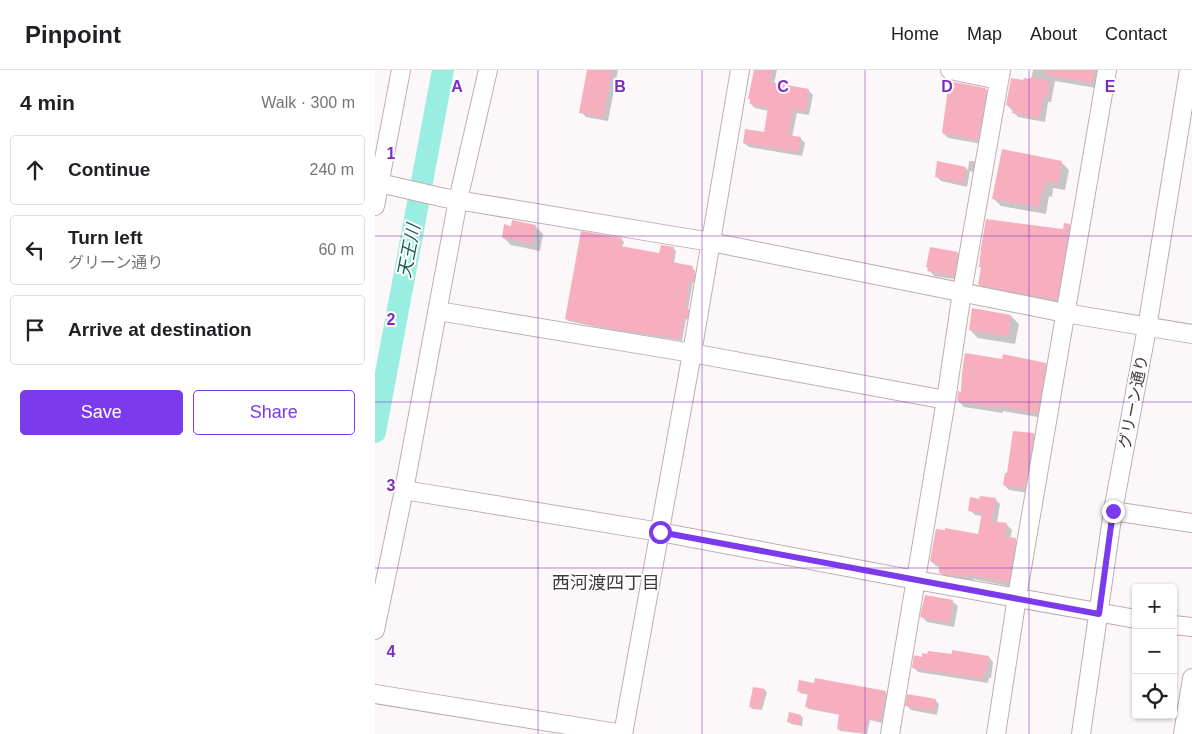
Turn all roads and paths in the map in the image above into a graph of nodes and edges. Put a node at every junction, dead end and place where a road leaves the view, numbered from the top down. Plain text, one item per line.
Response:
1 (401, 70) edge
2 (489, 70) edge
3 (740, 70) edge
4 (950, 70) edge
5 (1107, 70) edge
6 (1189, 70) edge
7 (1000, 75) edge
8 (381, 183) edge
9 (451, 199) junction
10 (375, 206) edge
11 (711, 242) junction
12 (962, 292) junction
13 (438, 311) junction
14 (1065, 313) junction
15 (1147, 328) junction
16 (1192, 334) edge
17 (692, 353) junction
18 (946, 400) junction
19 (404, 490) junction
20 (1113, 511) junction
21 (1192, 523) edge
22 (660, 532) junction
23 (916, 580) junction
24 (1017, 597) junction
25 (1099, 614) junction
26 (1132, 618) edge
27 (1177, 625) edge
28 (1192, 627) edge
29 (375, 630) edge
30 (1192, 678) edge
31 (375, 694) edge
32 (1186, 733) edge
33 (623, 734) edge
34 (890, 734) edge
35 (996, 734) edge
36 (1081, 734) edge

1 - 8 street
2 - 9 street
3 - 11 street
4 - 7 street
5 - 14 street
6 - 15 street, グリーン通り
7 - 12 street
8 - 9 street
8 - 10 street
9 - 11 street
9 - 13 street
11 - 12 street
11 - 17 street
12 - 14 street
12 - 18 street
13 - 17 street
13 - 19 street
14 - 15 street
14 - 24 street
15 - 16 street
15 - 20 street, グリーン通り
17 - 18 street
17 - 22 street
18 - 23 street
19 - 22 street
19 - 29 street
20 - 21 street
20 - 25 street, グリーン通り
22 - 23 street
22 - 33 street
23 - 24 street
23 - 34 street
24 - 25 street
24 - 35 street
25 - 26 street
25 - 36 street, グリーン通り
27 - 28 street
30 - 32 street
31 - 33 street

